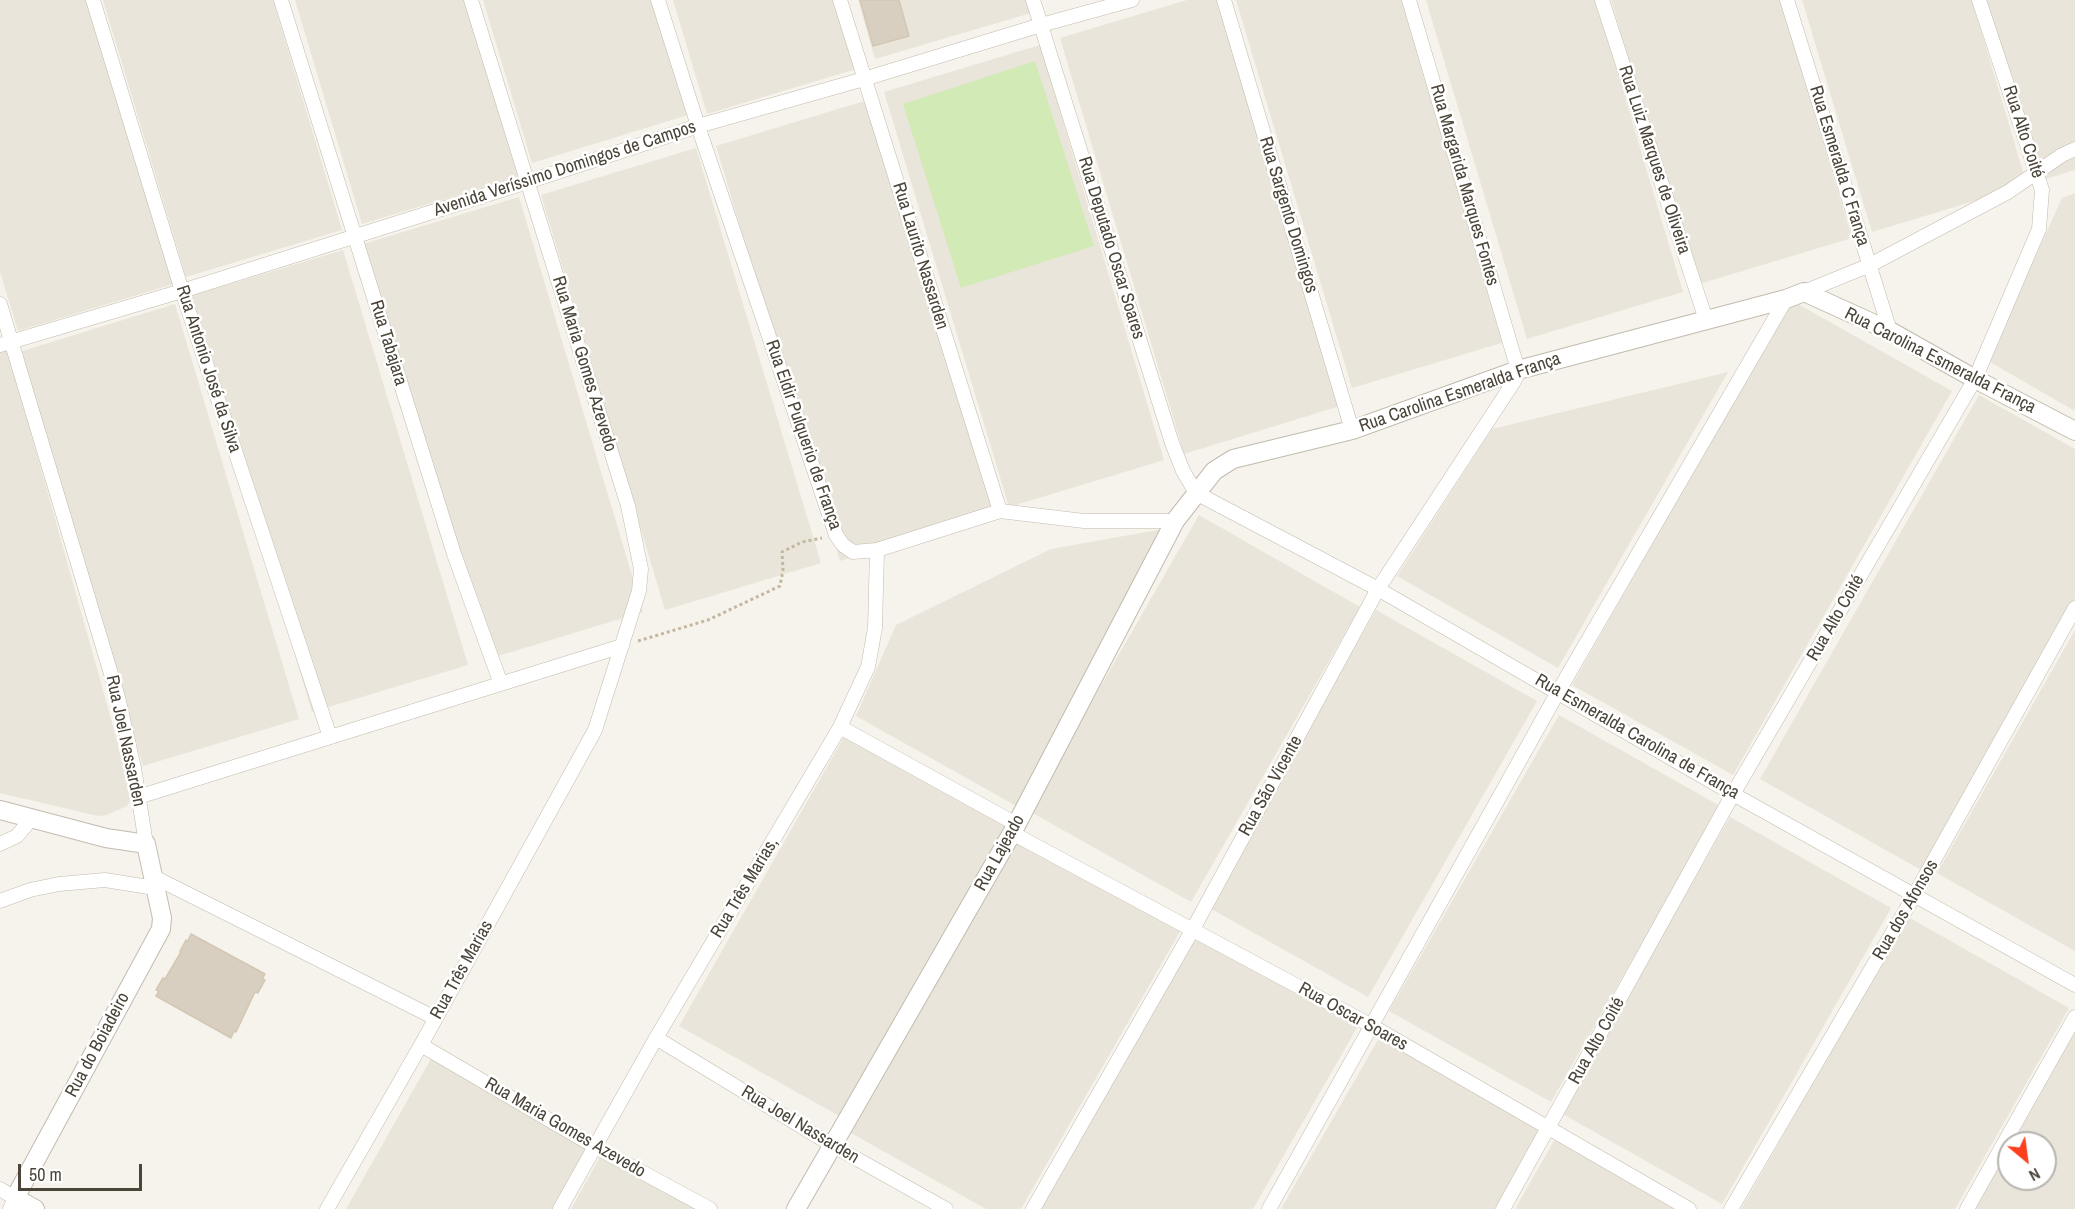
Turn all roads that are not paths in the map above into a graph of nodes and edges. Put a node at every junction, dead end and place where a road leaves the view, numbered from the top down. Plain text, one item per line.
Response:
1 (93, 0) edge
2 (281, 0) edge
3 (471, 0) edge
4 (658, 0) edge
5 (840, 0) edge
6 (1033, 0) edge
7 (1132, 0) edge
8 (1224, 0) edge
9 (1409, 0) edge
10 (1602, 0) edge
11 (1787, 0) edge
12 (1979, 0) edge
13 (1041, 25) junction
14 (864, 79) junction
15 (698, 126) junction
16 (2075, 149) edge
17 (2036, 172) junction
18 (527, 182) junction
19 (355, 237) junction
20 (1870, 265) junction
21 (182, 291) junction
22 (1804, 292) junction
23 (1786, 299) junction
24 (0, 304) edge
25 (1706, 320) junction
26 (1890, 332) junction
27 (6, 344) edge
28 (1518, 370) junction
29 (1975, 379) junction
30 (1352, 430) junction
31 (2075, 431) edge
32 (1196, 493) junction
33 (1000, 511) junction
34 (1176, 521) junction
35 (877, 550) junction
36 (1378, 589) junction
37 (2075, 608) edge
38 (622, 646) junction
39 (501, 684) junction
40 (1558, 692) junction
41 (840, 727) junction
42 (595, 730) joint
43 (330, 737) junction
44 (1733, 794) junction
45 (138, 797) junction
46 (0, 810) edge
47 (32, 818) junction
48 (1014, 828) junction
49 (0, 844) edge
50 (146, 844) junction
51 (153, 882) junction
52 (1914, 896) junction
53 (0, 901) edge
54 (1193, 929) junction
55 (2075, 985) edge
56 (2075, 1017) edge
57 (435, 1018) junction
58 (1372, 1026) junction
59 (656, 1038) junction
60 (421, 1045) junction
61 (1548, 1129) junction
62 (832, 1145) junction
63 (594, 1146) junction
64 (8, 1199) edge
65 (35, 1209) edge
66 (327, 1209) edge
67 (560, 1209) edge
68 (710, 1209) edge
69 (796, 1209) edge
70 (946, 1209) edge
71 (1033, 1209) edge
72 (1269, 1209) edge
73 (1503, 1209) edge
74 (1689, 1209) edge
75 (1731, 1209) edge
76 (1967, 1209) edge

1 - 21 street, Rua Antonio José da Silva
2 - 19 street, Rua Tabajara
3 - 18 street, Rua Maria Gomes Azevedo
4 - 15 street, Rua Eldir Pulquerio de França
5 - 14 street, Rua Laurito Nassarden
6 - 13 street, Rua Deputado Oscar Soares
7 - 13 street, Avenida Veríssimo Domingos de Campos
8 - 30 street, Rua Sargento Domingos
9 - 28 street, Rua Margarida Marques Fontes
10 - 25 street, Rua Luiz Marques de Oliveira
11 - 20 street, Rua Esmeralda C França
12 - 17 street, Rua Alto Coité
13 - 14 street, Avenida Veríssimo Domingos de Campos
13 - 32 street, Rua Deputado Oscar Soares
14 - 15 street, Avenida Veríssimo Domingos de Campos
14 - 33 street, Rua Laurito Nassarden
15 - 18 street, Avenida Veríssimo Domingos de Campos
15 - 35 street, Rua Eldir Pulquerio de França
16 - 17 street, Rua Carolina Esmeralda França
17 - 20 street, Rua Carolina Esmeralda França
17 - 29 street, Rua Alto Coité
18 - 19 street, Avenida Veríssimo Domingos de Campos
18 - 38 street, Rua Maria Gomes Azevedo
19 - 21 street, Avenida Veríssimo Domingos de Campos
19 - 39 street, Rua Tabajara
20 - 22 street, Rua Carolina Esmeralda França
20 - 26 street, Rua Esmeralda C França
21 - 27 street, Avenida Veríssimo Domingos de Campos
21 - 43 street, Rua Antonio José da Silva
22 - 23 street, Rua Carolina Esmeralda França
22 - 26 street, Rua Carolina Esmeralda França
23 - 25 street, Rua Carolina Esmeralda França
23 - 40 street
24 - 27 street, Rua Joel Nassarden
25 - 28 street, Rua Carolina Esmeralda França
26 - 29 street, Rua Carolina Esmeralda França
27 - 45 street, Rua Joel Nassarden
28 - 30 street, Rua Carolina Esmeralda França
28 - 36 street, Rua São Vicente
29 - 31 street, Rua Carolina Esmeralda França
29 - 44 street, Rua Alto Coité
30 - 32 street, Rua Carolina Esmeralda França
32 - 34 street, Rua Lajeado
32 - 36 street, Rua Esmeralda Carolina de França
33 - 34 street, Rua Eldir Pulquerio de França
33 - 35 street, Rua Eldir Pulquerio de França
34 - 48 street, Rua Lajeado
35 - 41 street, Rua Três Marias,
36 - 40 street, Rua Esmeralda Carolina de França
36 - 54 street, Rua São Vicente
37 - 52 street, Rua dos Afonsos
38 - 39 street
38 - 42 street, Rua Maria Gomes Azevedo
39 - 43 street
40 - 44 street, Rua Esmeralda Carolina de França
40 - 58 street
41 - 48 street, Rua Oscar Soares
41 - 59 street, Rua Três Marias,
42 - 57 street, Rua Três Marias
43 - 45 street
44 - 52 street, Rua Esmeralda Carolina de França
44 - 61 street, Rua Alto Coité
45 - 50 street, Rua Joel Nassarden
46 - 47 street
47 - 49 street
47 - 50 street
48 - 54 street, Rua Oscar Soares
48 - 62 street, Rua Lajeado
50 - 51 street, Rua Joel Nassarden
51 - 53 street
51 - 57 street
51 - 64 street, Rua do Boiadeiro
52 - 55 street, Rua Esmeralda Carolina de França
52 - 75 street, Rua dos Afonsos
54 - 58 street, Rua Oscar Soares
54 - 71 street, Rua São Vicente
56 - 76 street
57 - 60 street, Rua Três Marias
58 - 61 street, Rua Oscar Soares
58 - 72 street
59 - 62 street, Rua Joel Nassarden
59 - 63 street, Rua Três Marias,
60 - 63 street, Rua Maria Gomes Azevedo
60 - 66 street, Rua Três Marias
61 - 73 street, Rua Alto Coité
61 - 74 street, Rua Oscar Soares
62 - 69 street, Rua Lajeado
62 - 70 street, Rua Joel Nassarden
63 - 67 street, Rua Três Marias,
63 - 68 street, Rua Maria Gomes Azevedo
64 - 65 street

